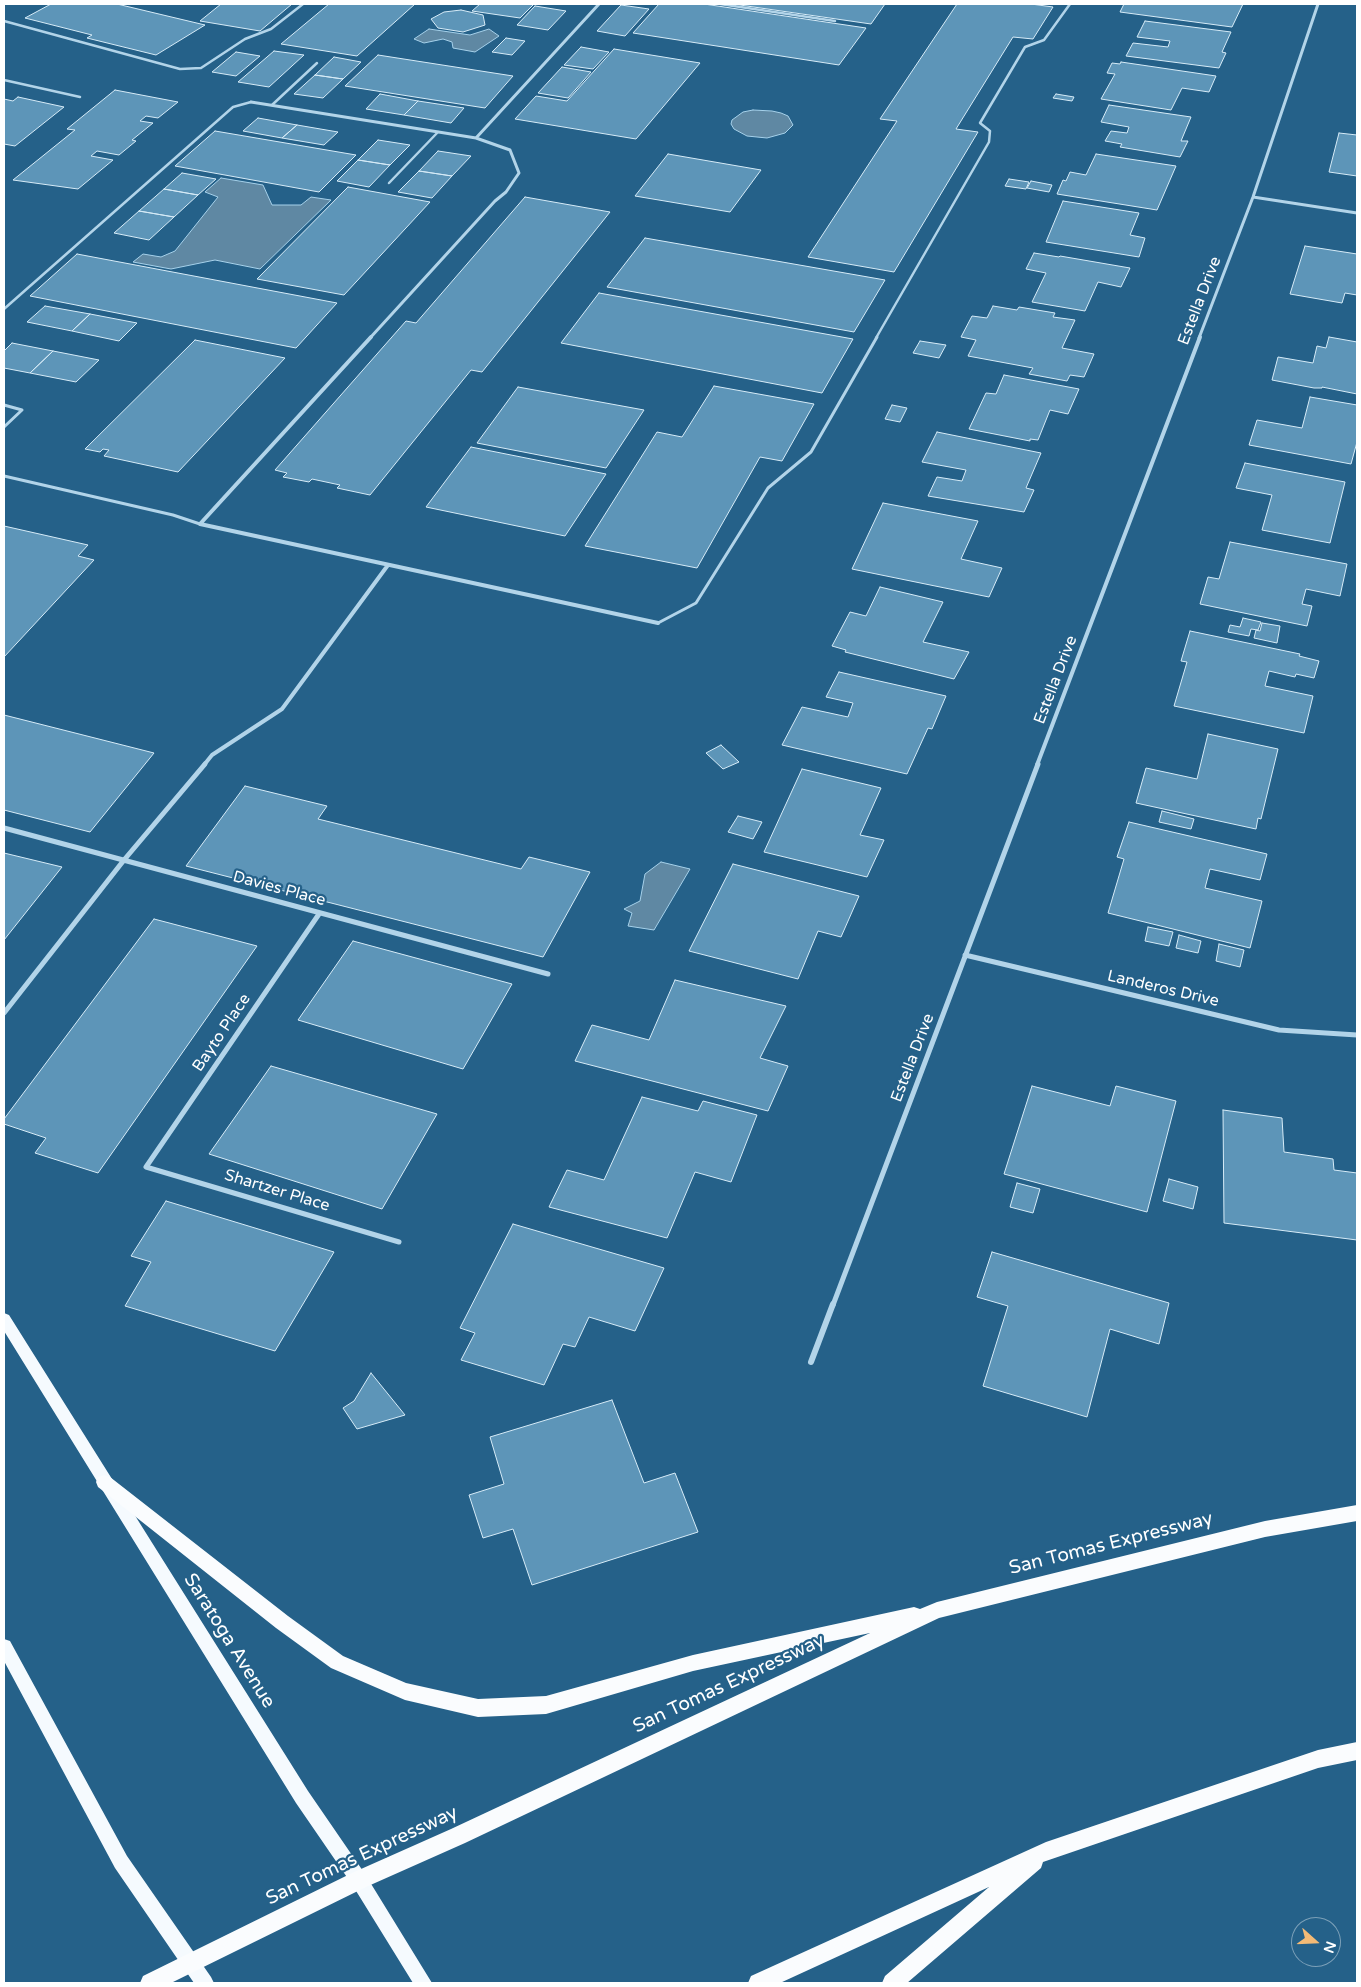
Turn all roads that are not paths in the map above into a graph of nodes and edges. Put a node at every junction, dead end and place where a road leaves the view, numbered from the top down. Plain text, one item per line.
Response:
1 (303, 4) edge
2 (599, 4) edge
3 (720, 4) edge
4 (1070, 4) edge
5 (1318, 4) edge
6 (4, 21) edge
7 (835, 21) dead end
8 (318, 63) dead end
9 (4, 80) edge
10 (80, 97) dead end
11 (251, 102) joint
12 (272, 105) junction
13 (438, 132) junction
14 (476, 138) junction
15 (389, 184) dead end
16 (1253, 197) junction
17 (1357, 213) edge
18 (4, 309) edge
19 (4, 405) edge
20 (4, 428) edge
21 (4, 476) edge
22 (200, 524) junction
23 (388, 565) junction
24 (658, 623) joint
25 (4, 828) edge
26 (124, 860) junction
27 (319, 914) junction
28 (965, 955) junction
29 (548, 974) dead end
30 (4, 1013) edge
31 (1357, 1035) edge
32 (146, 1167) joint
33 (400, 1242) dead end
34 (4, 1319) edge
35 (811, 1362) dead end
36 (104, 1482) junction
37 (1357, 1513) edge
38 (937, 1610) junction
39 (4, 1646) edge
40 (1357, 1751) edge
41 (1046, 1851) junction
42 (359, 1880) junction
43 (193, 1963) junction
44 (150, 1983) edge
45 (205, 1983) edge
46 (423, 1983) edge
47 (758, 1983) edge
48 (892, 1983) edge

1 - 6 lane
2 - 14 street
3 - 7 lane
4 - 24 lane
5 - 16 street, Estella Drive
8 - 12 lane
9 - 10 lane
11 - 12 street
11 - 18 lane
12 - 13 street
13 - 14 street
13 - 15 lane
14 - 22 street
16 - 17 street
16 - 28 street, Estella Drive
19 - 20 lane
21 - 22 lane
22 - 23 street
23 - 24 street
23 - 26 street
25 - 26 street, Davies Place
26 - 27 street, Davies Place
26 - 30 street
27 - 29 street, Davies Place
27 - 32 street, Bayto Place
28 - 31 street, Landeros Drive
28 - 35 street, Estella Drive
32 - 33 street, Shartzer Place
34 - 36 main road, Saratoga Avenue
36 - 38 highway
36 - 42 main road, Saratoga Avenue
37 - 38 highway, San Tomas Expressway
38 - 42 highway, San Tomas Expressway
39 - 43 main road
40 - 41 highway
41 - 47 highway
41 - 48 highway
42 - 43 highway, San Tomas Expressway
42 - 46 main road, Saratoga Avenue
43 - 44 highway, San Tomas Expressway
43 - 45 main road

